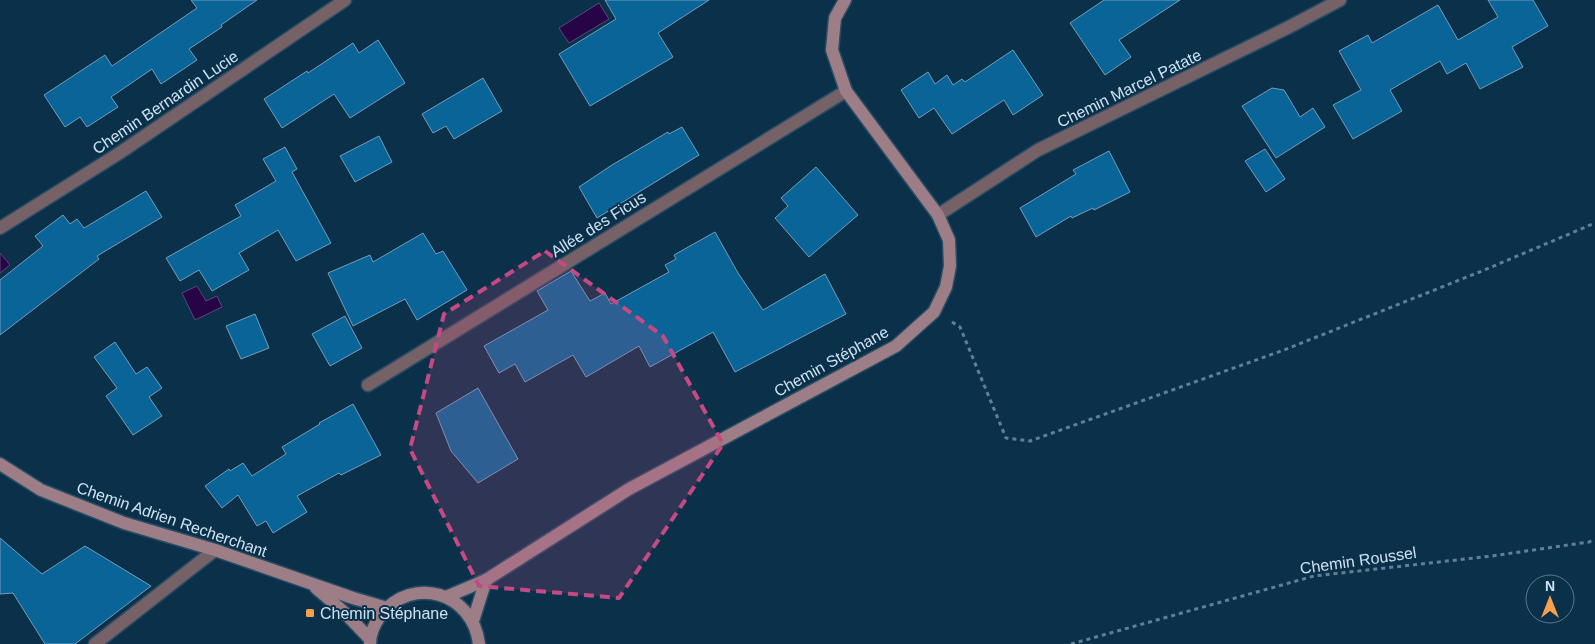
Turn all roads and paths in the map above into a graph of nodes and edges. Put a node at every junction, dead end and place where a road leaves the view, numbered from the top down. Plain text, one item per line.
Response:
1 (345, 0) edge
2 (845, 0) edge
3 (1340, 0) edge
4 (846, 91) junction
5 (938, 216) junction
6 (1595, 223) edge
7 (0, 228) edge
8 (934, 312) junction
9 (368, 385) dead end
10 (0, 464) edge
11 (1595, 539) edge
12 (215, 550) junction
13 (486, 580) junction
14 (310, 583) junction
15 (446, 598) junction
16 (387, 608) junction
17 (473, 621) junction
18 (370, 642) edge
19 (95, 644) edge
20 (479, 644) edge
21 (1071, 644) edge

1 - 7 street, Chemin Bernardin Lucie
2 - 4 main road, Chemin Stéphane
3 - 5 street, Chemin Marcel Patate
4 - 5 main road, Chemin Stéphane
4 - 9 street, Allée des Ficus
5 - 8 main road, Chemin Stéphane
6 - 8 path
8 - 13 main road, Chemin Stéphane
10 - 12 main road, Chemin Adrien Recherchant
11 - 21 path, Chemin Roussel
12 - 14 main road, Chemin Adrien Recherchant
12 - 19 street
13 - 15 main road, Chemin Stéphane
13 - 17 main road
14 - 16 main road, Chemin Adrien Recherchant
14 - 18 main road, Chemin Adrien Recherchant
15 - 16 main road, Chemin Adrien Recherchant
15 - 17 main road, Chemin Adrien Recherchant
16 - 18 main road, Chemin Adrien Recherchant
17 - 20 main road, Chemin Adrien Recherchant

